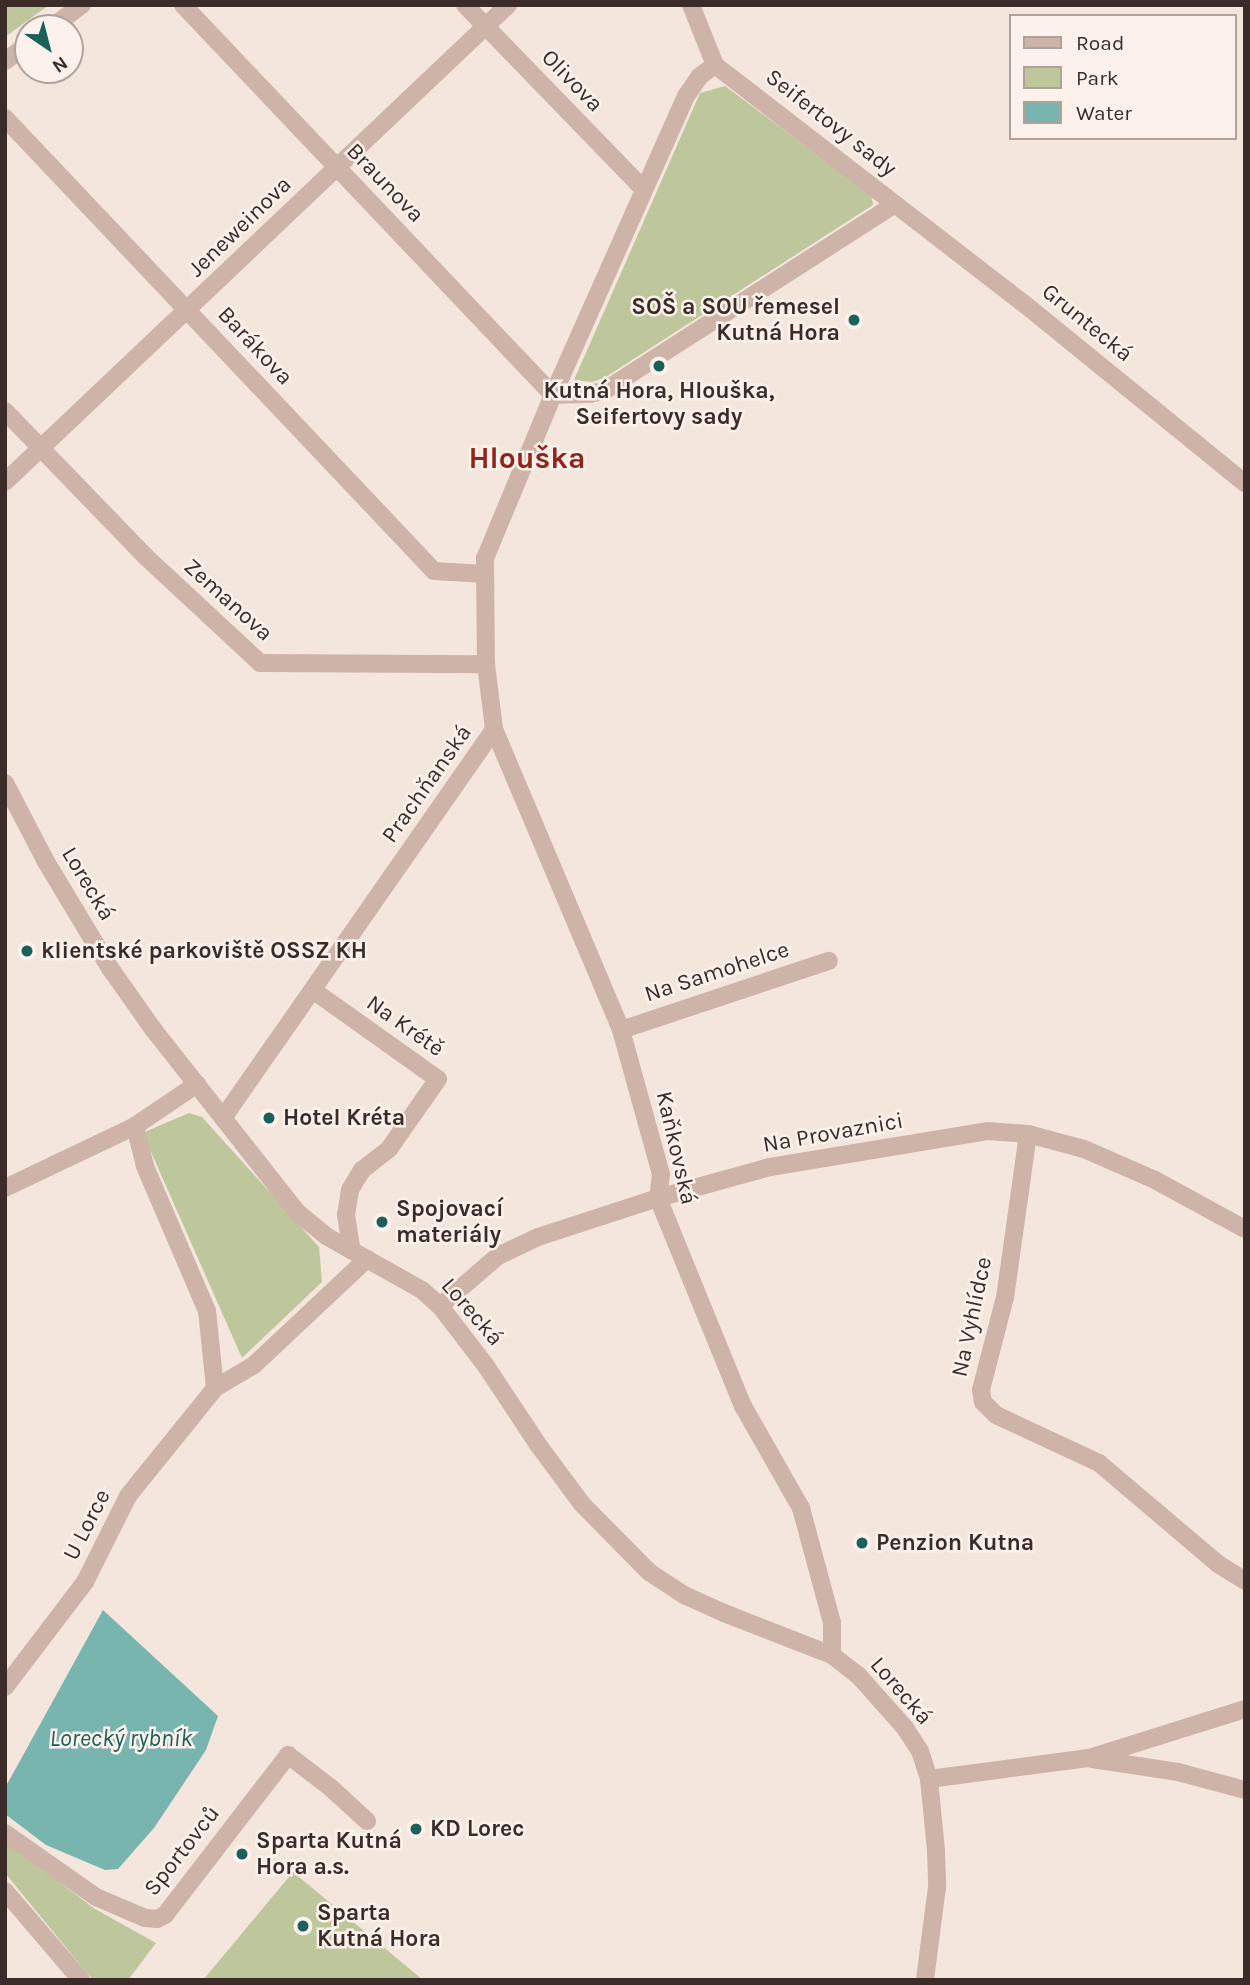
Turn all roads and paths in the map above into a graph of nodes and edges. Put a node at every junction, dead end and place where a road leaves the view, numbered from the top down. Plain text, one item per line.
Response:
1 (183, 5) edge
2 (465, 5) edge
3 (508, 5) edge
4 (691, 5) edge
5 (485, 26) junction
6 (715, 65) junction
7 (5, 118) edge
8 (337, 169) junction
9 (644, 190) junction
10 (895, 204) junction
11 (188, 310) junction
12 (553, 395) junction
13 (5, 411) edge
14 (41, 449) junction
15 (5, 482) edge
16 (1245, 483) edge
17 (485, 574) junction
18 (486, 664) junction
19 (494, 729) junction
20 (5, 783) edge
21 (829, 961) dead end
22 (314, 991) junction
23 (621, 1030) junction
24 (197, 1084) junction
25 (223, 1118) junction
26 (135, 1126) junction
27 (1028, 1134) junction
28 (5, 1188) edge
29 (658, 1198) junction
30 (1245, 1229) edge
31 (359, 1255) junction
32 (440, 1306) junction
33 (215, 1388) junction
34 (1245, 1581) edge
35 (832, 1655) junction
36 (5, 1687) edge
37 (1245, 1709) edge
38 (1089, 1758) junction
39 (929, 1779) junction
40 (1245, 1790) edge
41 (368, 1821) dead end
42 (5, 1833) edge
43 (5, 1891) edge
44 (81, 1980) edge
45 (925, 1980) edge

1 - 8 street, Braunova
2 - 5 street, Olivova
3 - 5 street, Jeneweinova
4 - 6 street
5 - 8 street, Jeneweinova
5 - 9 street, Olivova
6 - 9 street
6 - 10 street, Seifertovy sady
7 - 11 street, Barákova
8 - 11 street, Jeneweinova
8 - 12 street, Braunova
9 - 12 street
10 - 12 street, Seifertovy sady
10 - 16 street, Gruntecká
11 - 14 street, Jeneweinova
11 - 17 street, Barákova
12 - 17 street, Prachňanská
13 - 14 street, Zemanova
14 - 15 street, Jeneweinova
14 - 18 street, Zemanova
17 - 18 street, Prachňanská
18 - 19 street, Prachňanská
19 - 22 street, Prachňanská
19 - 23 street, Kaňkovská
20 - 24 street, Lorecká
21 - 23 street, Na Samohelce
22 - 25 street, Prachňanská
22 - 31 street, Na Krétě
23 - 29 street, Kaňkovská
24 - 25 street, Lorecká
24 - 26 street
25 - 31 street, Lorecká
26 - 28 street
26 - 33 street
27 - 29 street, Na Provaznici
27 - 30 street, Na Provaznici
27 - 34 street, Na Vyhlídce
29 - 32 street, Na Provaznici
29 - 35 street, Kaňkovská
31 - 32 street, Lorecká
31 - 33 street, U Lorce
32 - 35 street, Lorecká
33 - 36 street, U Lorce
35 - 39 street, Lorecká
37 - 38 street
38 - 39 street
38 - 40 street
39 - 45 street
41 - 42 street, Sportovců
43 - 44 street

